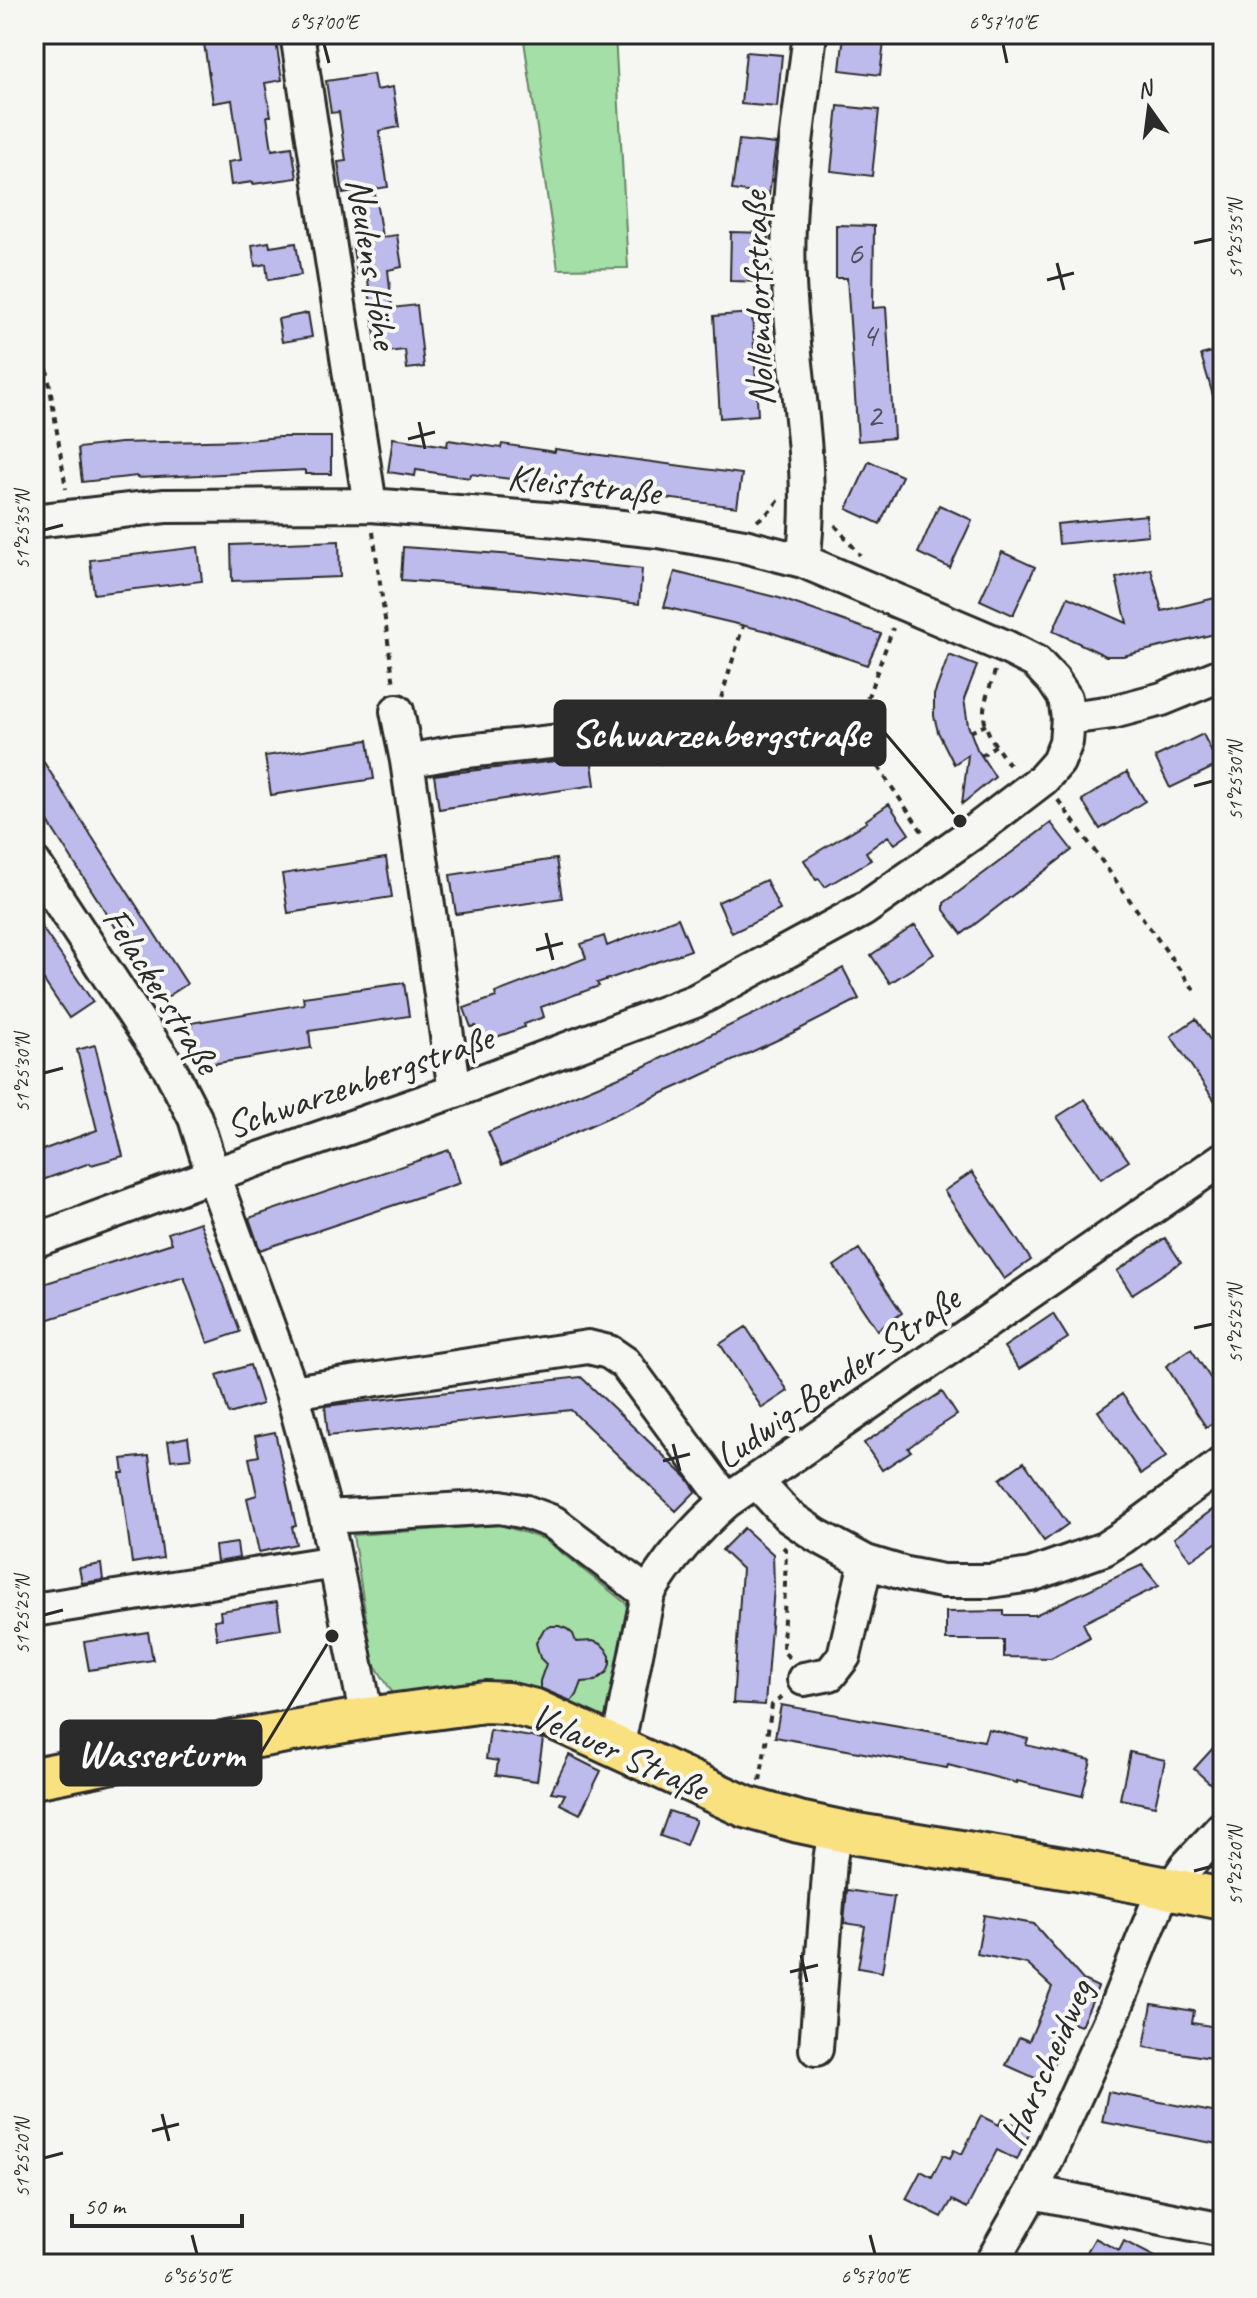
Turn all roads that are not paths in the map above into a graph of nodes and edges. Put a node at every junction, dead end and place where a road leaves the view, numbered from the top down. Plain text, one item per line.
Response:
1 (297, 34) edge
2 (810, 34) edge
3 (371, 517) junction
4 (34, 521) edge
5 (803, 561) junction
6 (1223, 674) edge
7 (397, 711) road end
8 (1068, 718) junction
9 (588, 738) road end
10 (407, 761) junction
11 (34, 863) edge
12 (455, 1091) junction
13 (1223, 1159) edge
14 (213, 1175) junction
15 (34, 1241) edge
16 (292, 1392) junction
17 (1223, 1463) edge
18 (756, 1481) junction
19 (727, 1501) junction
20 (326, 1517) junction
21 (335, 1562) junction
22 (866, 1562) junction
23 (648, 1594) junction
24 (34, 1610) edge
25 (804, 1679) road end
26 (367, 1718) junction
27 (617, 1749) junction
28 (34, 1778) edge
29 (1223, 1827) edge
30 (835, 1829) junction
31 (1163, 1887) junction
32 (1223, 1899) edge
33 (816, 2049) dead end
34 (1032, 2192) junction
35 (1223, 2230) edge
36 (991, 2264) edge

1 - 3 street, Neulens Höhe
2 - 5 street, Nollendorfstraße
3 - 4 street, Kleiststraße
3 - 5 street, Kleiststraße
5 - 8 street, Kleiststraße
6 - 8 street
7 - 10 street
8 - 12 street, Schwarzenbergstraße
9 - 10 street
10 - 12 street
11 - 14 street, Felackerstraße
12 - 14 street, Schwarzenbergstraße
13 - 18 street, Ludwig-Bender-Straße
14 - 15 street, Schwarzenbergstraße
14 - 16 street, Felackerstraße
16 - 19 street
16 - 20 street, Felackerstraße
17 - 22 street
18 - 19 street, Ludwig-Bender-Straße
18 - 22 street
19 - 23 street, Ludwig-Bender-Straße
20 - 21 street, Felackerstraße
20 - 23 street
21 - 24 street
21 - 26 street, Felackerstraße
22 - 25 street
23 - 27 street, Ludwig-Bender-Straße
26 - 27 main road, Velauer Straße
26 - 28 main road, Velauer Straße
27 - 30 main road, Velauer Straße
29 - 31 street, Harscheidweg
30 - 31 main road, Velauer Straße
30 - 33 street
31 - 32 main road, Velauer Straße
31 - 34 street, Harscheidweg
34 - 35 street
34 - 36 street, Harscheidweg

